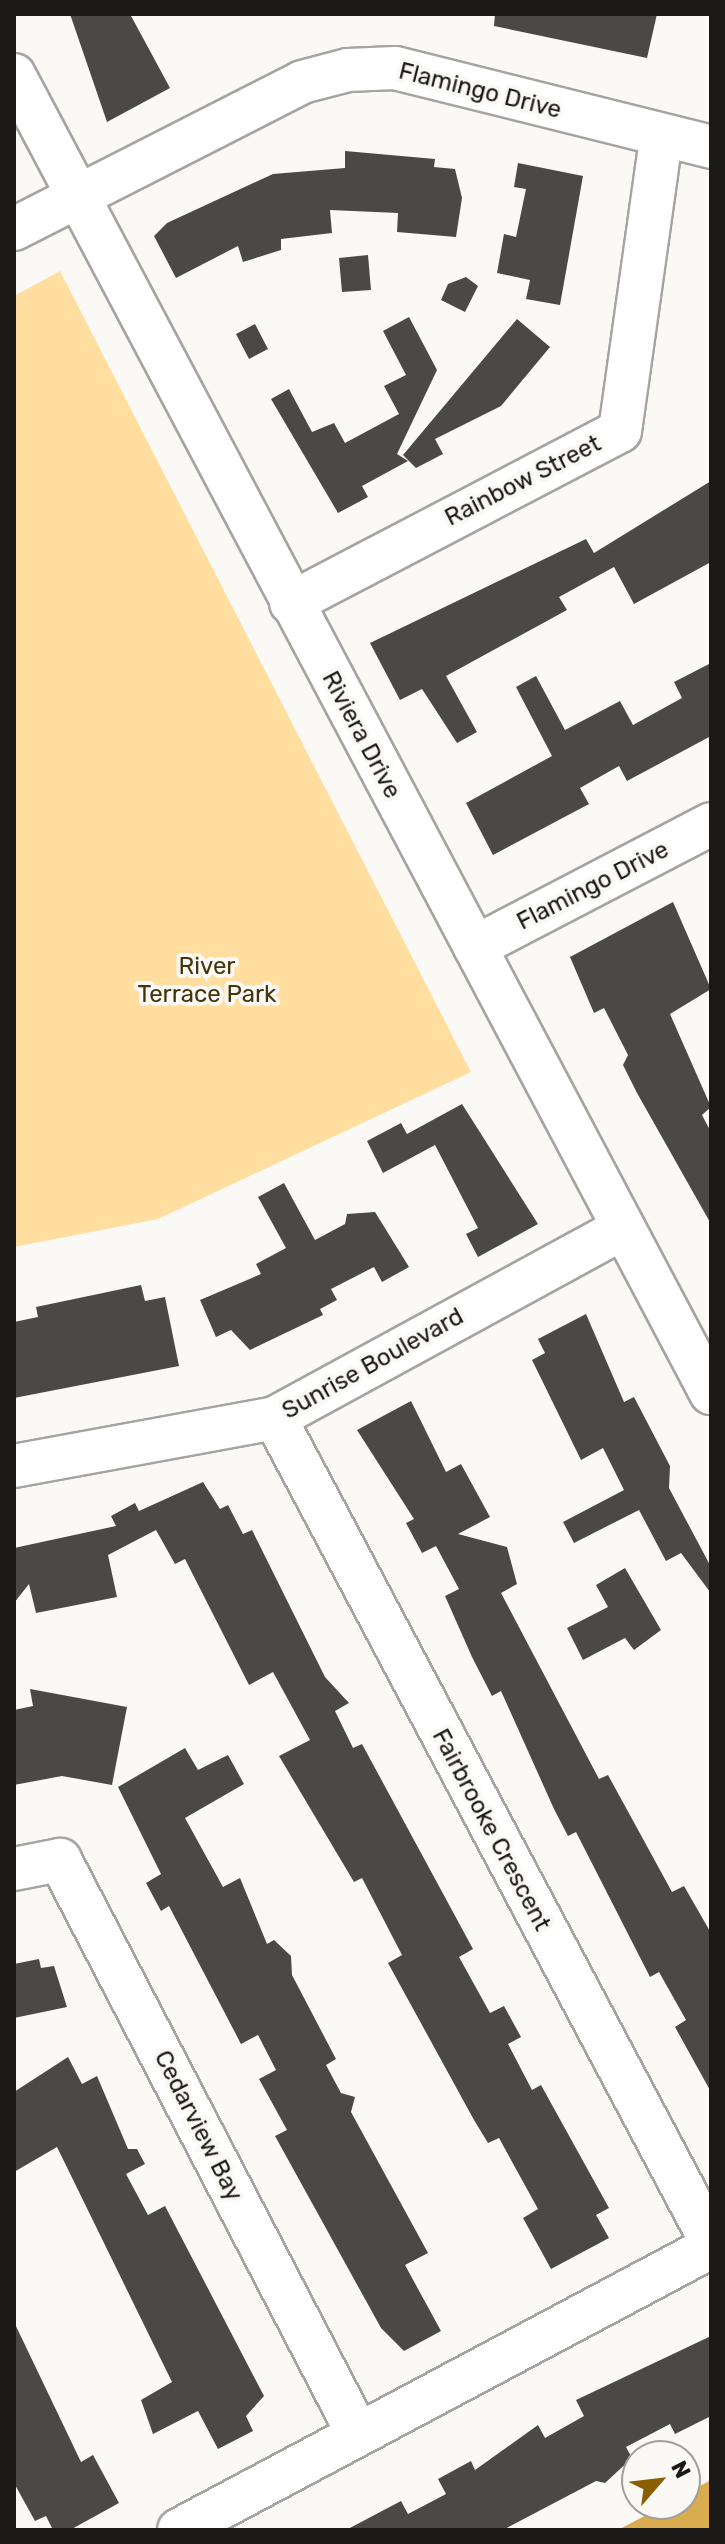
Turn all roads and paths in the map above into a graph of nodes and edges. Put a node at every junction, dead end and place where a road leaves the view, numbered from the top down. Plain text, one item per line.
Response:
1 (14, 75) edge
2 (661, 138) junction
3 (711, 147) edge
4 (80, 192) junction
5 (14, 229) edge
6 (291, 603) junction
7 (711, 824) edge
8 (475, 947) junction
9 (621, 1229) junction
10 (711, 1393) edge
11 (275, 1418) junction
12 (14, 1466) edge
13 (14, 1869) edge
14 (711, 2244) edge
15 (358, 2434) junction
16 (179, 2530) edge

1 - 4 street, Riviera Drive
2 - 3 street, Flamingo Drive
2 - 4 street, Flamingo Drive
2 - 6 street, Rainbow Street
4 - 5 street, Flamingo Drive
4 - 6 street, Riviera Drive
6 - 8 street, Riviera Drive
7 - 8 street, Flamingo Drive
8 - 9 street, Riviera Drive
9 - 10 street, Riviera Drive
9 - 11 street, Sunrise Boulevard
11 - 12 street, Sunrise Boulevard
11 - 14 street, Fairbrooke Crescent
13 - 15 street, Cedarview Bay
14 - 15 street, Fairbrooke Crescent
15 - 16 street, Fairbrooke Crescent

